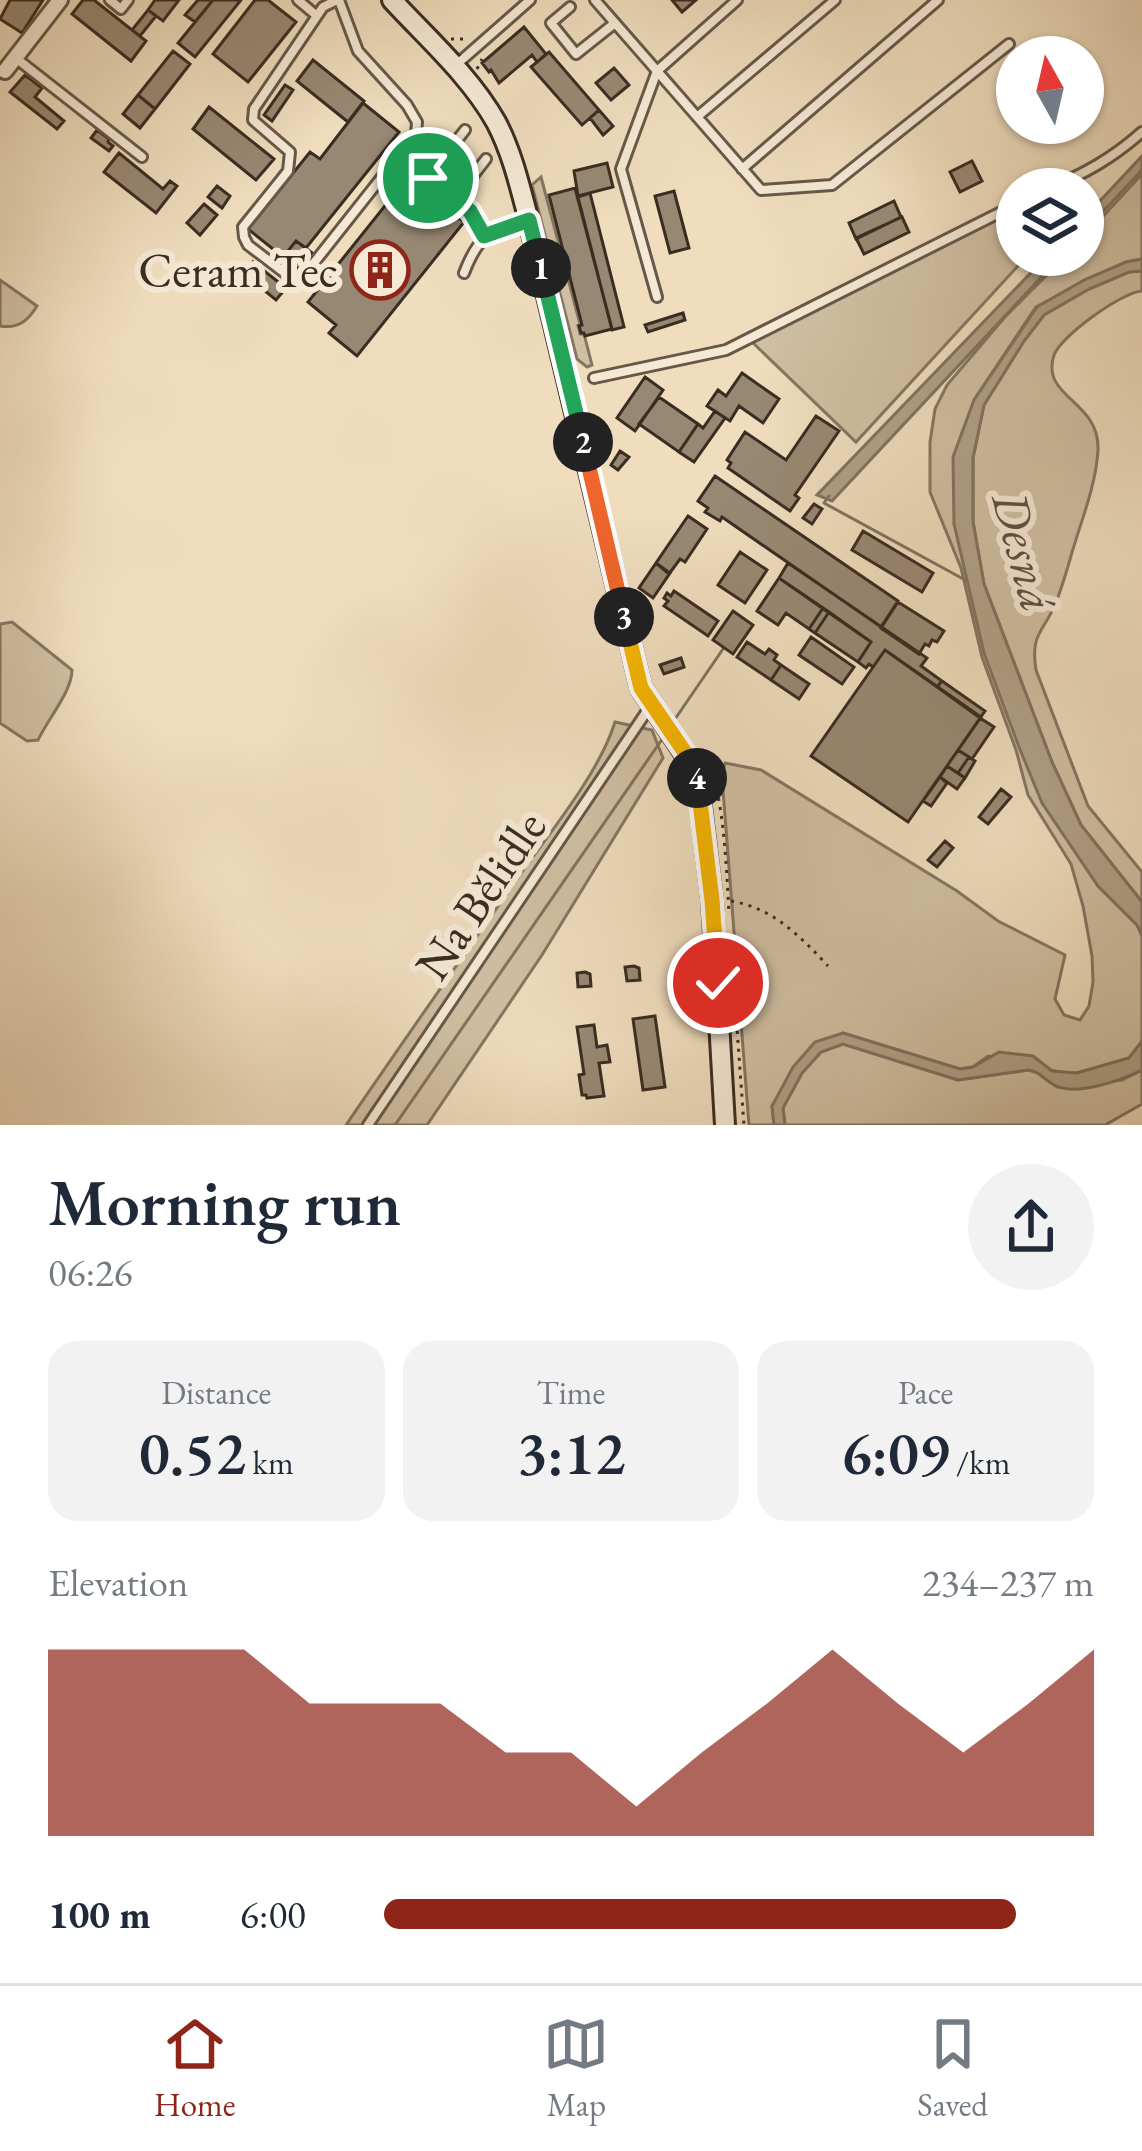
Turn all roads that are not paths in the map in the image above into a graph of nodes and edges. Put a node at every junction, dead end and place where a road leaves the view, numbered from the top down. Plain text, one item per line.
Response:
1 (60, 0) edge
2 (110, 0) edge
3 (128, 0) edge
4 (298, 0) edge
5 (338, 0) edge
6 (392, 0) edge
7 (530, 0) edge
8 (595, 0) edge
9 (737, 0) edge
10 (835, 0) edge
11 (938, 0) edge
12 (570, 7) dead end
13 (317, 16) junction
14 (615, 23) junction
15 (996, 54) edge
16 (16, 58) junction
17 (455, 66) junction
18 (657, 71) junction
19 (2, 74) edge
20 (698, 117) junction
21 (465, 130) dead end
22 (1142, 132) edge
23 (142, 157) dead end
24 (486, 159) dead end
25 (1096, 168) edge
26 (742, 169) junction
27 (455, 199) junction
28 (996, 215) edge
29 (529, 220) junction
30 (484, 236) junction
31 (464, 273) dead end
32 (657, 297) dead end
33 (594, 378) dead end
34 (662, 720) junction
35 (368, 1125) edge
36 (725, 1125) edge

1 - 16 street
2 - 3 lane
4 - 13 lane
5 - 13 lane
5 - 13 lane
6 - 17 street
7 - 17 lane
8 - 14 lane
9 - 18 lane
10 - 20 lane
11 - 26 lane
12 - 14 lane
14 - 18 lane
15 - 26 lane
16 - 19 street
16 - 23 lane
17 - 29 street
18 - 20 lane
18 - 32 lane
20 - 26 lane
21 - 27 lane
22 - 25 lane
24 - 27 lane
27 - 30 lane
28 - 33 lane
29 - 30 lane
29 - 34 street
30 - 31 lane
34 - 35 lane, Na Bělidle
34 - 36 street

